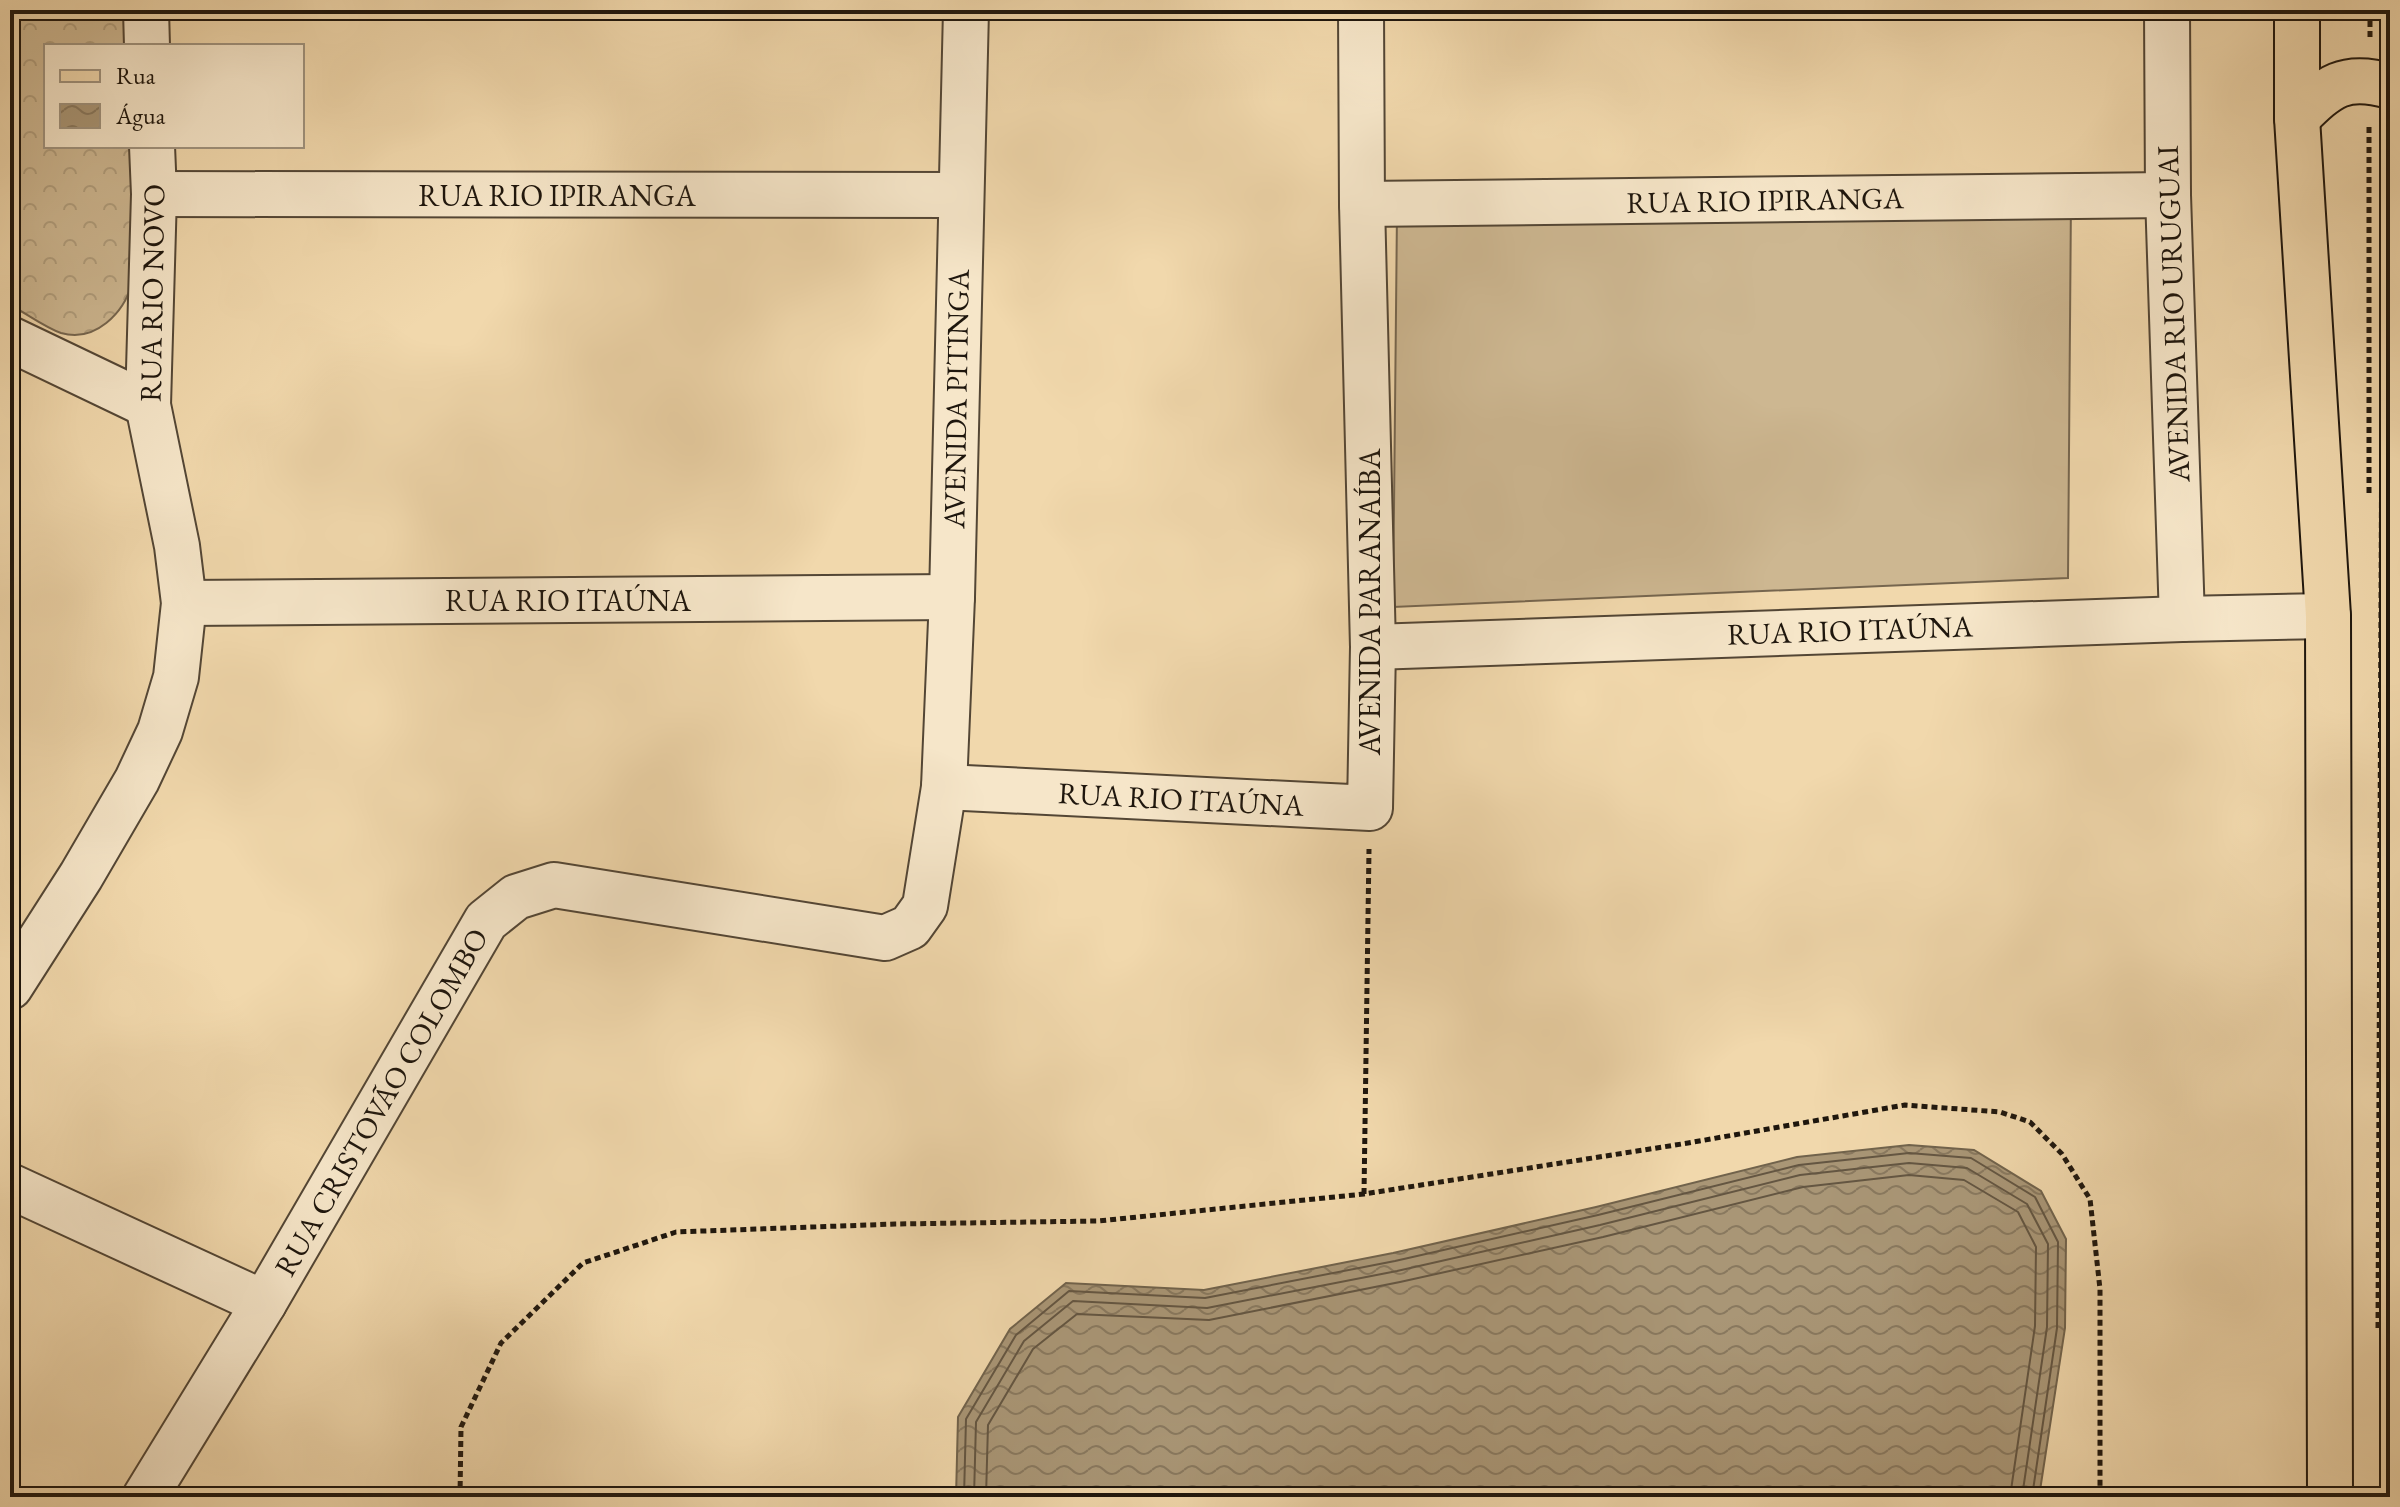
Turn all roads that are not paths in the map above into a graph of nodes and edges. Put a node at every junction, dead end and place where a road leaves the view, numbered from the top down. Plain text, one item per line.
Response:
1 (146, 10) edge
2 (966, 10) edge
3 (1361, 10) edge
4 (2167, 10) edge
5 (2297, 10) edge
6 (147, 44) edge
7 (2387, 85) edge
8 (2297, 118) junction
9 (152, 148) edge
10 (154, 194) junction
11 (960, 195) junction
12 (2168, 195) junction
13 (1362, 204) junction
14 (10, 339) edge
15 (148, 405) junction
16 (952, 597) junction
17 (184, 603) junction
18 (2328, 616) junction
19 (2182, 619) junction
20 (1373, 647) junction
21 (944, 787) junction
22 (1370, 808) joint
23 (10, 987) edge
24 (10, 1186) edge
25 (264, 1303) junction
26 (145, 1497) edge
27 (2330, 1497) edge

1 - 6 street
2 - 11 street, AVENIDA PITINGA
3 - 13 street, AVENIDA PARANAÍBA
4 - 12 street, AVENIDA RIO URUGUAI
5 - 8 main road
7 - 8 main road
8 - 18 main road
9 - 10 street, RUA RIO NOVO
10 - 11 street, RUA RIO IPIRANGA
10 - 15 street, RUA RIO NOVO
11 - 16 street, AVENIDA PITINGA
12 - 13 street, RUA RIO IPIRANGA
12 - 19 street, AVENIDA RIO URUGUAI
13 - 20 street, AVENIDA PARANAÍBA
14 - 15 street
15 - 17 street, RUA RIO NOVO
16 - 17 street, RUA RIO ITAÚNA
16 - 21 street, AVENIDA PITINGA
17 - 23 street, RUA RIO NOVO
18 - 19 street, RUA RIO ITAÚNA
18 - 27 main road
19 - 20 street, RUA RIO ITAÚNA
20 - 22 street, AVENIDA PARANAÍBA
21 - 22 street, RUA RIO ITAÚNA
21 - 25 street, RUA CRISTOVÃO COLOMBO
24 - 25 street
25 - 26 street, RUA CRISTOVÃO COLOMBO

